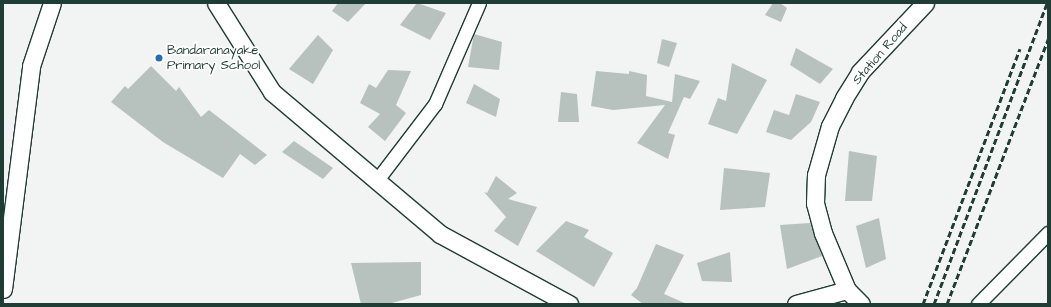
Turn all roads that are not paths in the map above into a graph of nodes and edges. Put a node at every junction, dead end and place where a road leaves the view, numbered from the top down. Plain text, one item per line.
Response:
1 (52, 3) edge
2 (216, 3) edge
3 (480, 3) edge
4 (925, 3) edge
5 (377, 180) junction
6 (1048, 233) edge
7 (3, 289) edge
8 (847, 290) junction
9 (569, 304) edge
10 (796, 304) edge
11 (861, 304) edge
12 (978, 304) edge

1 - 7 street
2 - 5 street
3 - 5 street
4 - 8 street, Station Road
5 - 9 street
6 - 12 street
8 - 10 street
8 - 11 street

